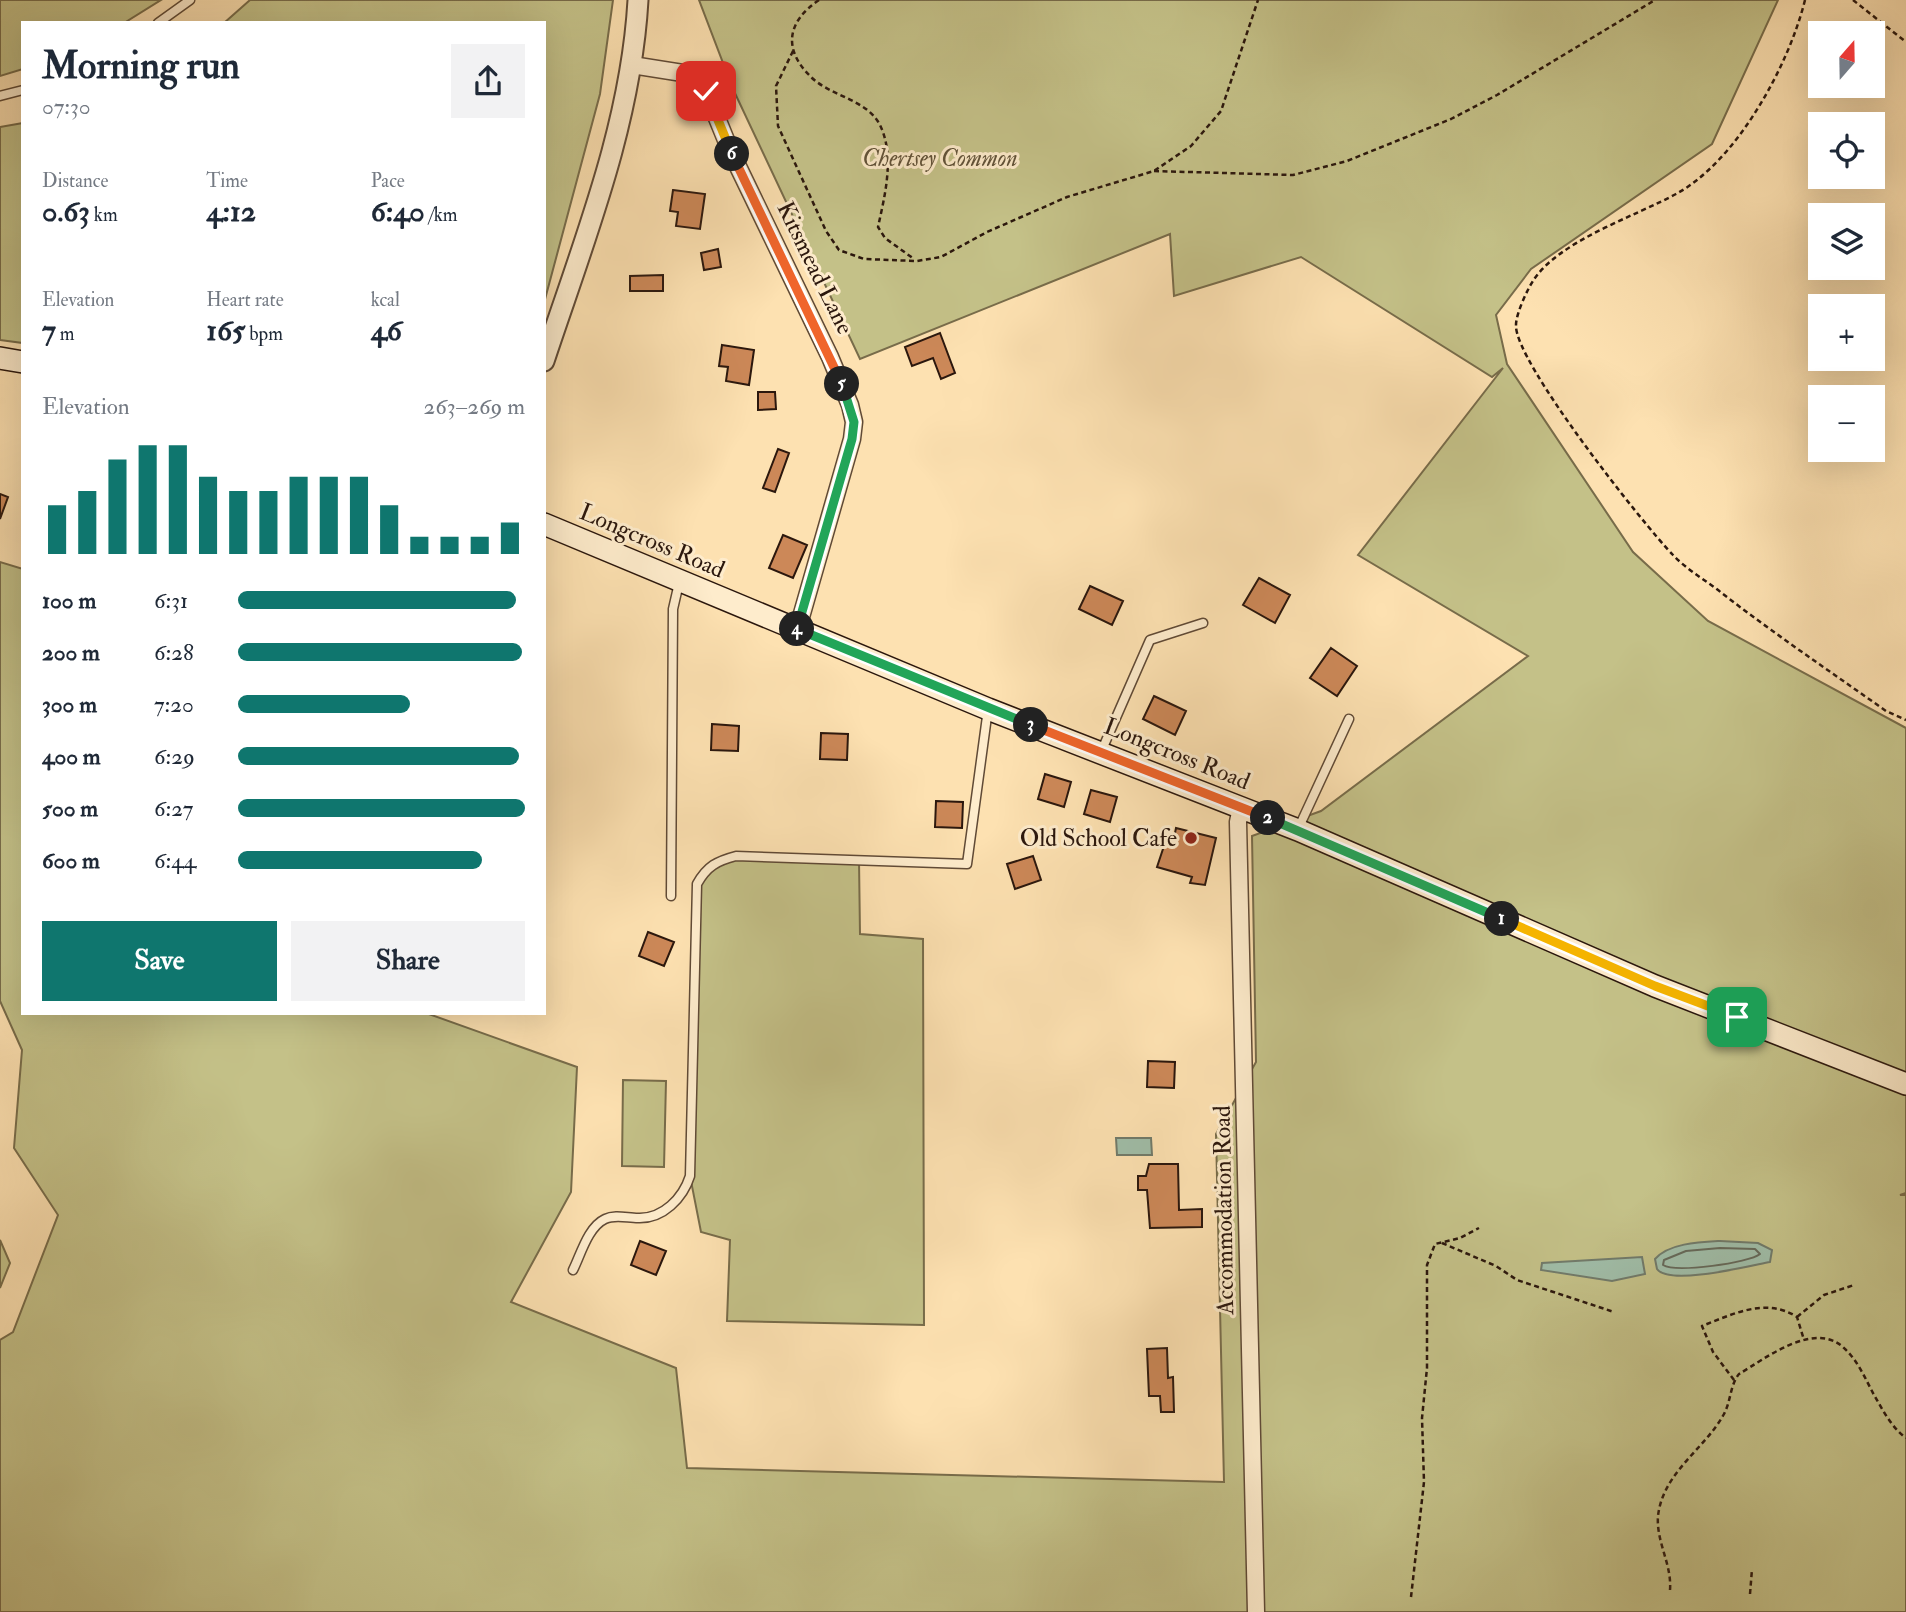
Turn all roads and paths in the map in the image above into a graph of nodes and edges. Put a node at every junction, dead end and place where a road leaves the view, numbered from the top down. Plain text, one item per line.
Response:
1 (190, 0) edge
2 (638, 0) edge
3 (819, 0) edge
4 (1258, 0) edge
5 (1655, 0) edge
6 (1805, 0) edge
7 (1853, 0) edge
8 (161, 21) edge
9 (1906, 43) edge
10 (793, 51) junction
11 (632, 65) junction
12 (21, 91) edge
13 (0, 96) edge
14 (1154, 171) junction
15 (917, 261) junction
16 (546, 355) edge
17 (0, 358) edge
18 (21, 362) edge
19 (546, 525) edge
20 (679, 583) junction
21 (1203, 623) dead end
22 (797, 631) junction
23 (988, 709) junction
24 (1349, 719) dead end
25 (1906, 720) edge
26 (1101, 752) junction
27 (1241, 808) junction
28 (1298, 830) junction
29 (671, 896) dead end
30 (1906, 1084) edge
31 (1479, 1228) dead end
32 (1442, 1243) junction
33 (573, 1270) dead end
34 (1854, 1285) dead end
35 (1614, 1312) dead end
36 (1797, 1317) junction
37 (1804, 1340) junction
38 (1734, 1380) junction
39 (1906, 1438) edge
40 (1752, 1569) dead end
41 (1670, 1590) dead end
42 (1750, 1594) dead end
43 (1411, 1597) dead end
44 (1256, 1612) edge

1 - 8 lane
2 - 11 street
3 - 10 path
4 - 14 path
5 - 14 path
6 - 25 path
7 - 9 path
10 - 15 path
10 - 15 path
11 - 16 street
11 - 22 street, Kitsmead Lane
12 - 13 lane
14 - 15 path
17 - 18 main road
19 - 20 main road, Longcross Road
20 - 22 main road, Longcross Road
20 - 29 lane
21 - 26 lane
22 - 23 main road, Longcross Road
23 - 26 main road, Longcross Road
23 - 33 lane
24 - 28 lane
26 - 27 main road, Longcross Road
27 - 28 main road, Longcross Road
27 - 44 street, Accommodation Road
28 - 30 main road, Longcross Road
31 - 32 path
32 - 35 path
32 - 43 path
34 - 36 path
36 - 37 path
36 - 38 path
37 - 38 path
37 - 39 path
38 - 41 path
40 - 42 path

